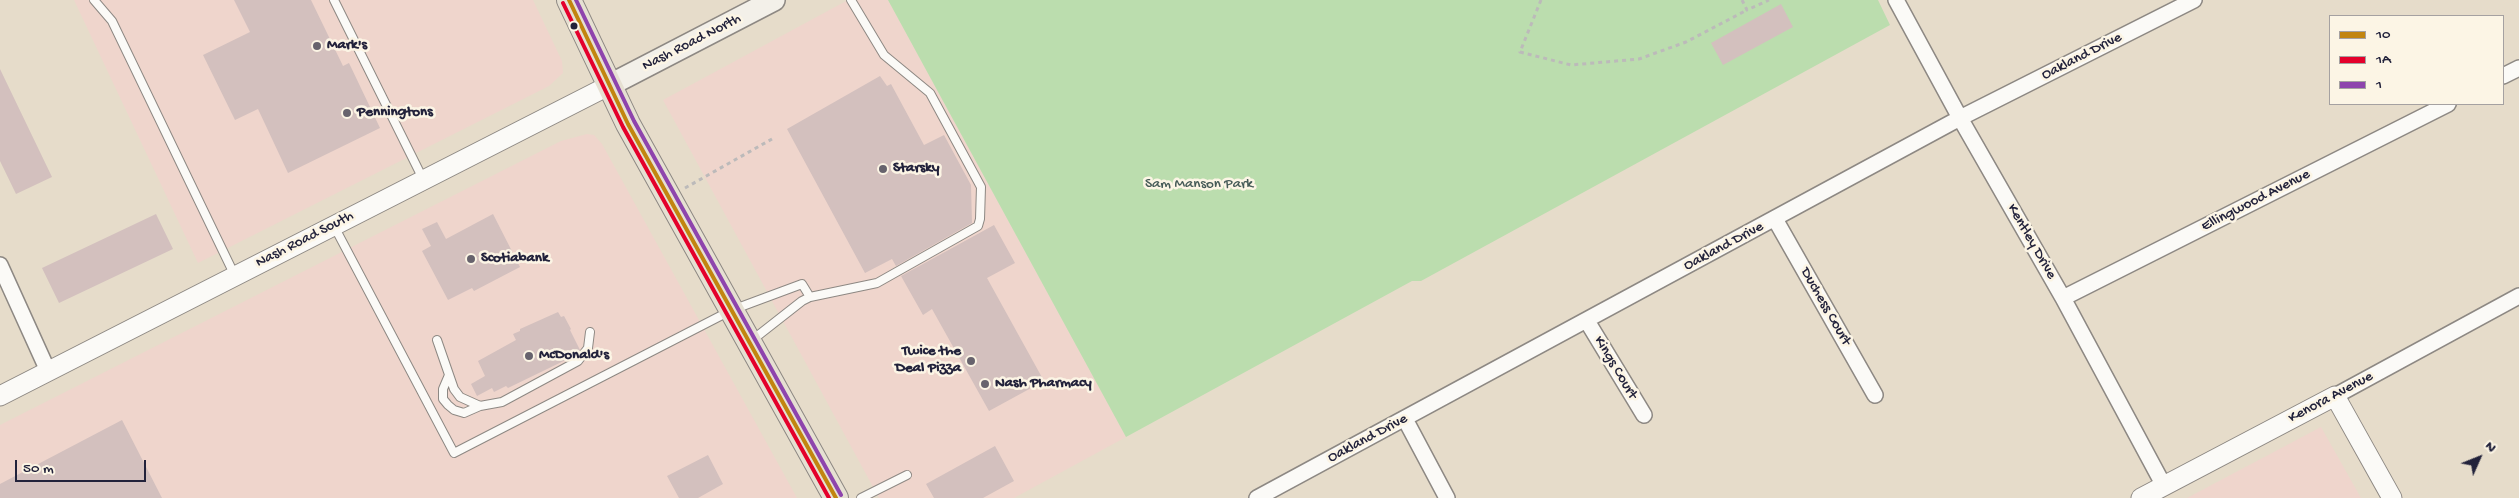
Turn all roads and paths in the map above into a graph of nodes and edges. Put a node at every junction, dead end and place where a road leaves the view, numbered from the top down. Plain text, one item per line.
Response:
1 (94, 0) edge
2 (334, 0) edge
3 (569, 0) edge
4 (774, 0) edge
5 (852, 0) edge
6 (1541, 0) edge
7 (1742, 0) edge
8 (1769, 0) edge
9 (1896, 0) edge
10 (2194, 0) edge
11 (1747, 10) junction
12 (2519, 68) edge
13 (2504, 76) edge
14 (610, 85) junction
15 (2446, 105) edge
16 (1960, 118) junction
17 (772, 139) dead end
18 (424, 180) junction
19 (669, 197) junction
20 (1775, 219) junction
21 (334, 226) junction
22 (0, 265) edge
23 (234, 276) junction
24 (2519, 296) edge
25 (810, 297) junction
26 (2063, 298) junction
27 (732, 310) junction
28 (1587, 321) junction
29 (590, 332) dead end
30 (437, 340) dead end
31 (750, 342) junction
32 (48, 371) junction
33 (449, 375) junction
34 (1875, 395) dead end
35 (0, 396) edge
36 (2335, 396) junction
37 (480, 406) junction
38 (1644, 415) dead end
39 (1405, 419) junction
40 (908, 475) dead end
41 (2164, 486) junction
42 (836, 498) edge
43 (861, 498) edge
44 (1256, 498) edge
45 (1447, 498) edge
46 (2141, 498) edge
47 (2392, 498) edge

1 - 23 lane
2 - 18 lane
3 - 14 main road
4 - 14 main road, Nash Road North
5 - 25 lane
6 - 11 path
7 - 11 path
8 - 11 path
9 - 16 street, Kentley Drive
10 - 16 street, Oakland Drive
12 - 13 street
14 - 18 street, Nash Road South
14 - 19 main road
15 - 26 street, Ellingwood Avenue
16 - 20 street, Oakland Drive
16 - 26 street, Kentley Drive
17 - 19 path
18 - 21 street, Nash Road South
19 - 27 main road
20 - 28 street, Oakland Drive
20 - 34 street, Duchess Court
21 - 23 street, Nash Road South
21 - 27 lane
22 - 32 street
23 - 32 street, Nash Road South
24 - 36 street, Kenora Avenue
25 - 27 lane
25 - 31 lane
26 - 41 street, Kentley Drive
27 - 31 main road
28 - 38 street, Kings Court
28 - 39 street, Oakland Drive
29 - 37 lane
30 - 33 lane
31 - 42 main road
32 - 35 street, Nash Road South
33 - 37 lane
33 - 37 lane
36 - 41 street, Kenora Avenue
36 - 47 street
39 - 44 street, Oakland Drive
39 - 45 street
40 - 43 lane
41 - 46 street, Kenora Avenue

